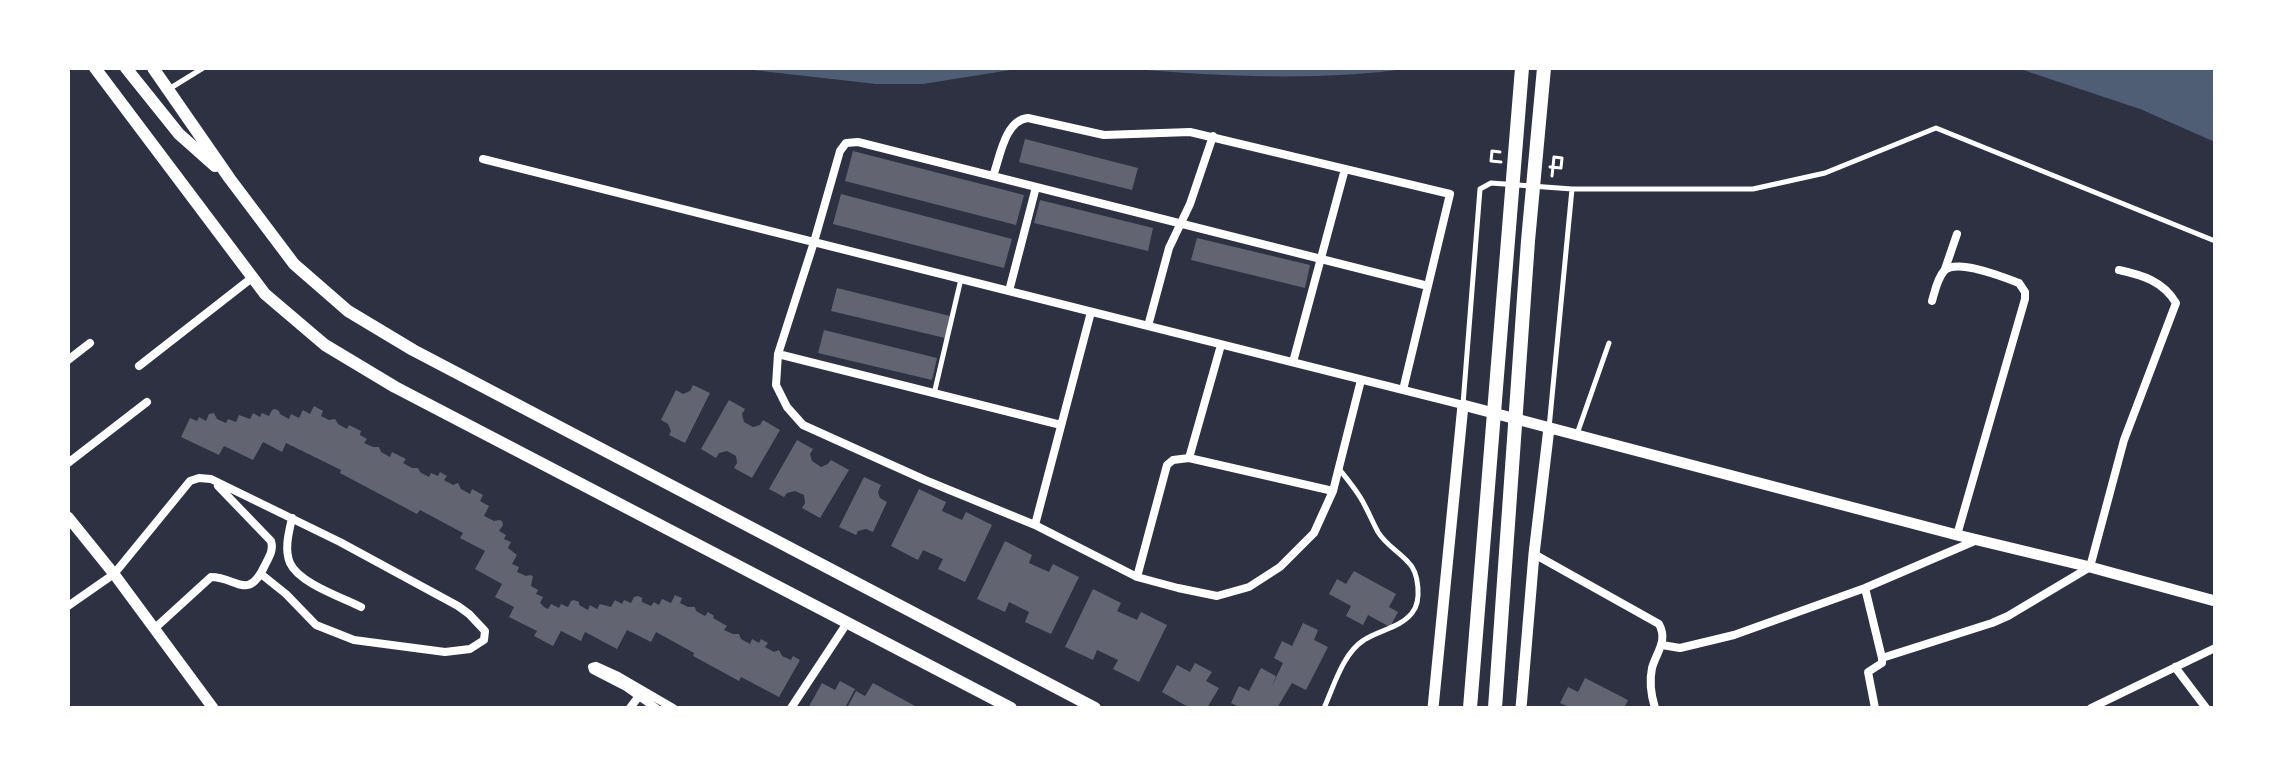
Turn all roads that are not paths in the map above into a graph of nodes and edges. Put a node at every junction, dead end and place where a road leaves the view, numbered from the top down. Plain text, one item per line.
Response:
1 (95, 68) edge
2 (126, 68) edge
3 (153, 68) edge
4 (203, 68) edge
5 (1522, 68) edge
6 (1544, 68) edge
7 (169, 90) junction
8 (1213, 136) junction
9 (483, 159) dead end
10 (1345, 169) junction
11 (993, 176) junction
12 (230, 179) junction
13 (1036, 187) junction
14 (1572, 189) junction
15 (1179, 223) junction
16 (1957, 234) dead end
17 (2215, 241) edge
18 (814, 242) junction
19 (1321, 259) junction
20 (1945, 270) junction
21 (2119, 270) dead end
22 (253, 277) junction
23 (961, 279) junction
24 (1428, 286) junction
25 (1009, 291) junction
26 (1932, 301) dead end
27 (1091, 312) junction
28 (1148, 326) junction
29 (90, 343) dead end
30 (1609, 343) dead end
31 (1221, 345) junction
32 (778, 354) junction
33 (68, 360) edge
34 (1293, 362) junction
35 (139, 366) dead end
36 (1361, 380) junction
37 (1403, 390) junction
38 (934, 394) junction
39 (147, 402) dead end
40 (1463, 405) junction
41 (1061, 425) junction
42 (1549, 428) junction
43 (1577, 435) junction
44 (1189, 458) junction
45 (68, 463) edge
46 (1339, 468) junction
47 (211, 479) junction
48 (1333, 491) junction
49 (68, 517) edge
50 (292, 518) junction
51 (1035, 525) junction
52 (1957, 535) junction
53 (1977, 540) junction
54 (1534, 554) junction
55 (2090, 567) junction
56 (114, 574) junction
57 (261, 574) junction
58 (1137, 577) junction
59 (1865, 588) junction
60 (2215, 601) edge
61 (68, 606) edge
62 (361, 607) dead end
63 (847, 623) junction
64 (154, 629) junction
65 (1662, 645) junction
66 (2215, 648) edge
67 (1882, 658) junction
68 (2175, 667) junction
69 (639, 696) junction
70 (1470, 702) edge
71 (1495, 702) edge
72 (213, 708) edge
73 (630, 708) edge
74 (656, 708) edge
75 (673, 708) edge
76 (791, 708) edge
77 (1011, 708) edge
78 (1095, 708) edge
79 (1324, 708) edge
80 (1433, 708) edge
81 (1521, 708) edge
82 (1655, 708) edge
83 (1875, 708) edge
84 (2091, 708) edge
85 (2206, 708) edge

1 - 22 main road
2 - 12 main road
3 - 7 main road
4 - 7 lane
5 - 70 main road
6 - 71 main road
7 - 12 main road
8 - 10 street
8 - 11 street
8 - 15 street
9 - 18 street
10 - 19 street
10 - 24 street
11 - 13 street
11 - 18 street
12 - 78 main road
13 - 15 street
13 - 25 street
14 - 17 lane
14 - 40 lane
14 - 42 lane
15 - 19 street
15 - 28 street
16 - 20 street
18 - 23 street
18 - 32 street
19 - 24 street
19 - 34 street
20 - 26 street
20 - 52 street
21 - 55 street
22 - 35 street
22 - 63 main road
23 - 25 street
23 - 38 lane
24 - 37 street
25 - 27 street
27 - 28 street
27 - 41 street
28 - 31 street
29 - 33 street
30 - 43 lane
31 - 34 street
31 - 44 street
32 - 38 street
32 - 51 street
34 - 36 street
36 - 37 street
36 - 46 street
37 - 40 street
38 - 41 street
39 - 45 street
40 - 42 street
40 - 80 street
41 - 51 street
42 - 43 street
42 - 54 street
43 - 52 street
44 - 48 street
44 - 58 street
46 - 48 street
46 - 79 lane
47 - 50 street
47 - 56 street
47 - 57 street
48 - 58 street
49 - 56 street
50 - 57 street
50 - 62 street
51 - 58 street
52 - 53 street
53 - 55 street
53 - 59 street
54 - 65 street
54 - 81 street
55 - 60 street
55 - 67 street
56 - 61 street
56 - 64 street
57 - 64 street
59 - 65 street
59 - 67 street
63 - 76 street
63 - 77 main road
64 - 72 street
65 - 82 street
66 - 68 street
67 - 83 street
68 - 84 street
68 - 85 street
69 - 73 street
69 - 74 street
69 - 75 street

